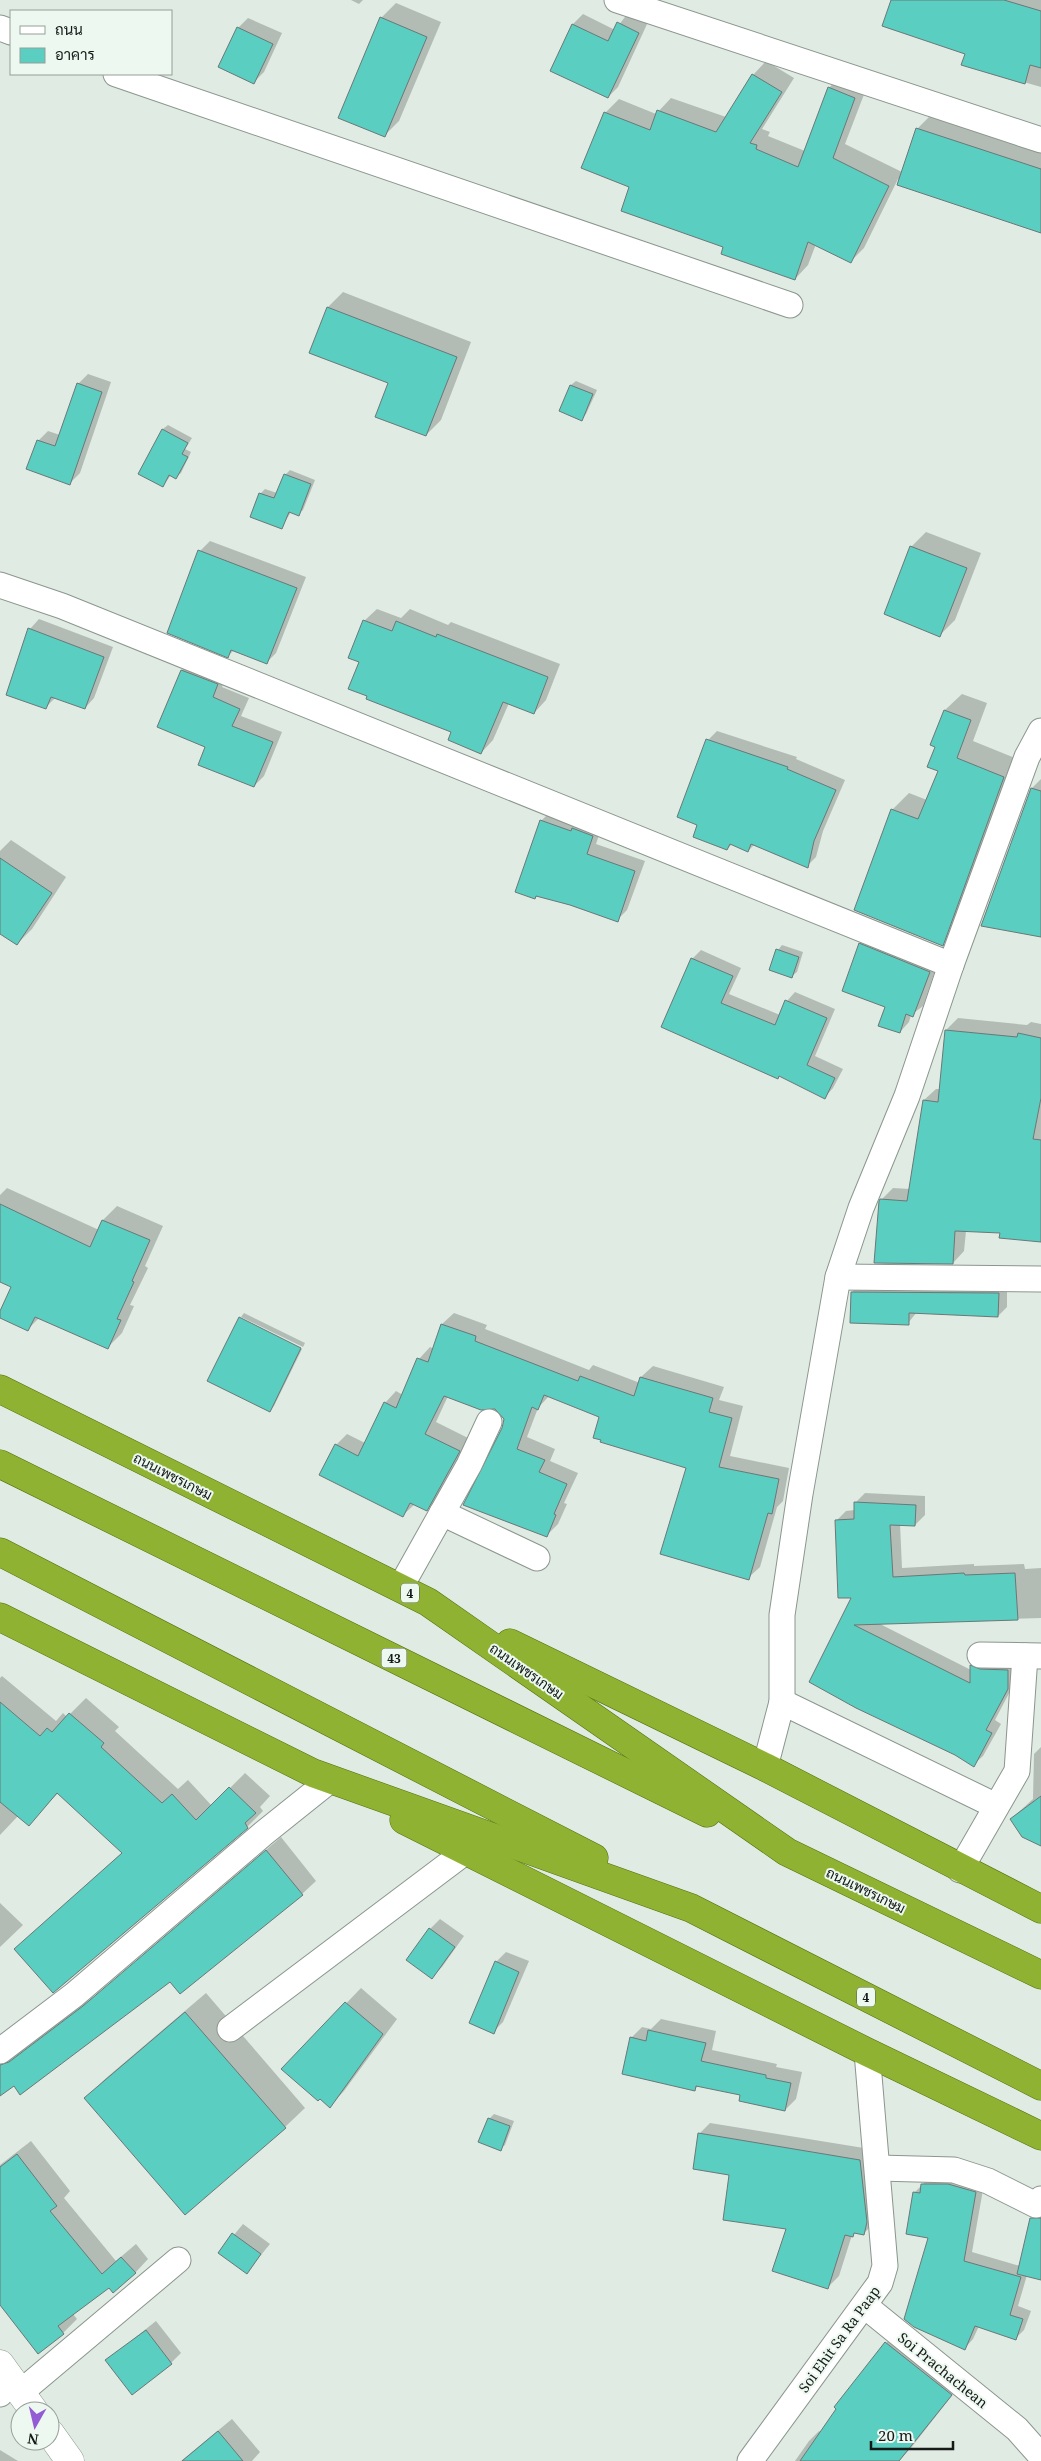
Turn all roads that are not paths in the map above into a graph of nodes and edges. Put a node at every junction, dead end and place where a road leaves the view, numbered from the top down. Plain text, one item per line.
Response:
1 (617, 0) edge
2 (119, 75) edge
3 (1041, 140) edge
4 (790, 306) dead end
5 (0, 585) edge
6 (1041, 731) edge
7 (1034, 758) edge
8 (951, 965) junction
9 (838, 1277) junction
10 (1041, 1279) edge
11 (0, 1389) edge
12 (490, 1422) dead end
13 (0, 1464) edge
14 (442, 1513) junction
15 (0, 1552) edge
16 (537, 1558) dead end
17 (400, 1588) junction
18 (428, 1602) junction
19 (0, 1617) edge
20 (980, 1655) dead end
21 (1033, 1656) edge
22 (782, 1702) junction
23 (765, 1767) junction
24 (321, 1777) junction
25 (996, 1806) junction
26 (465, 1852) junction
27 (787, 1852) junction
28 (960, 1870) junction
29 (691, 1908) junction
30 (1041, 1910) edge
31 (1041, 1974) edge
32 (230, 2028) dead end
33 (0, 2051) edge
34 (867, 2052) junction
35 (1041, 2086) edge
36 (1041, 2136) edge
37 (878, 2168) junction
38 (1041, 2199) edge
39 (178, 2260) dead end
40 (865, 2306) junction
41 (13, 2388) edge
42 (60, 2447) edge
43 (1041, 2456) edge
44 (70, 2461) edge
45 (750, 2461) edge

1 - 3 street
2 - 4 street
5 - 8 street
6 - 7 street
7 - 8 street
8 - 9 street
9 - 10 street
9 - 22 street
11 - 17 highway, ถนนเพชรเกษม / 4
12 - 14 street
13 - 27 highway, 43
14 - 16 street
14 - 17 street
15 - 29 highway
17 - 18 highway, ถนนเพชรเกษม / 4
18 - 23 highway
18 - 27 highway, ถนนเพชรเกษม / 4
19 - 24 highway, 4
20 - 21 street
21 - 25 street
22 - 23 street
22 - 25 street
23 - 28 highway
24 - 26 highway
24 - 29 highway, 4
24 - 33 street
25 - 28 street
26 - 32 street
26 - 34 highway
27 - 31 highway, ถนนเพชรเกษม / 4
28 - 30 highway
29 - 35 highway, 4
34 - 36 highway
34 - 37 street, Soi Ehit Sa Ra Paap
37 - 38 street
37 - 40 street, Soi Ehit Sa Ra Paap
39 - 41 street
40 - 43 street, Soi Prachachean
40 - 45 street, Soi Ehit Sa Ra Paap
42 - 44 street

